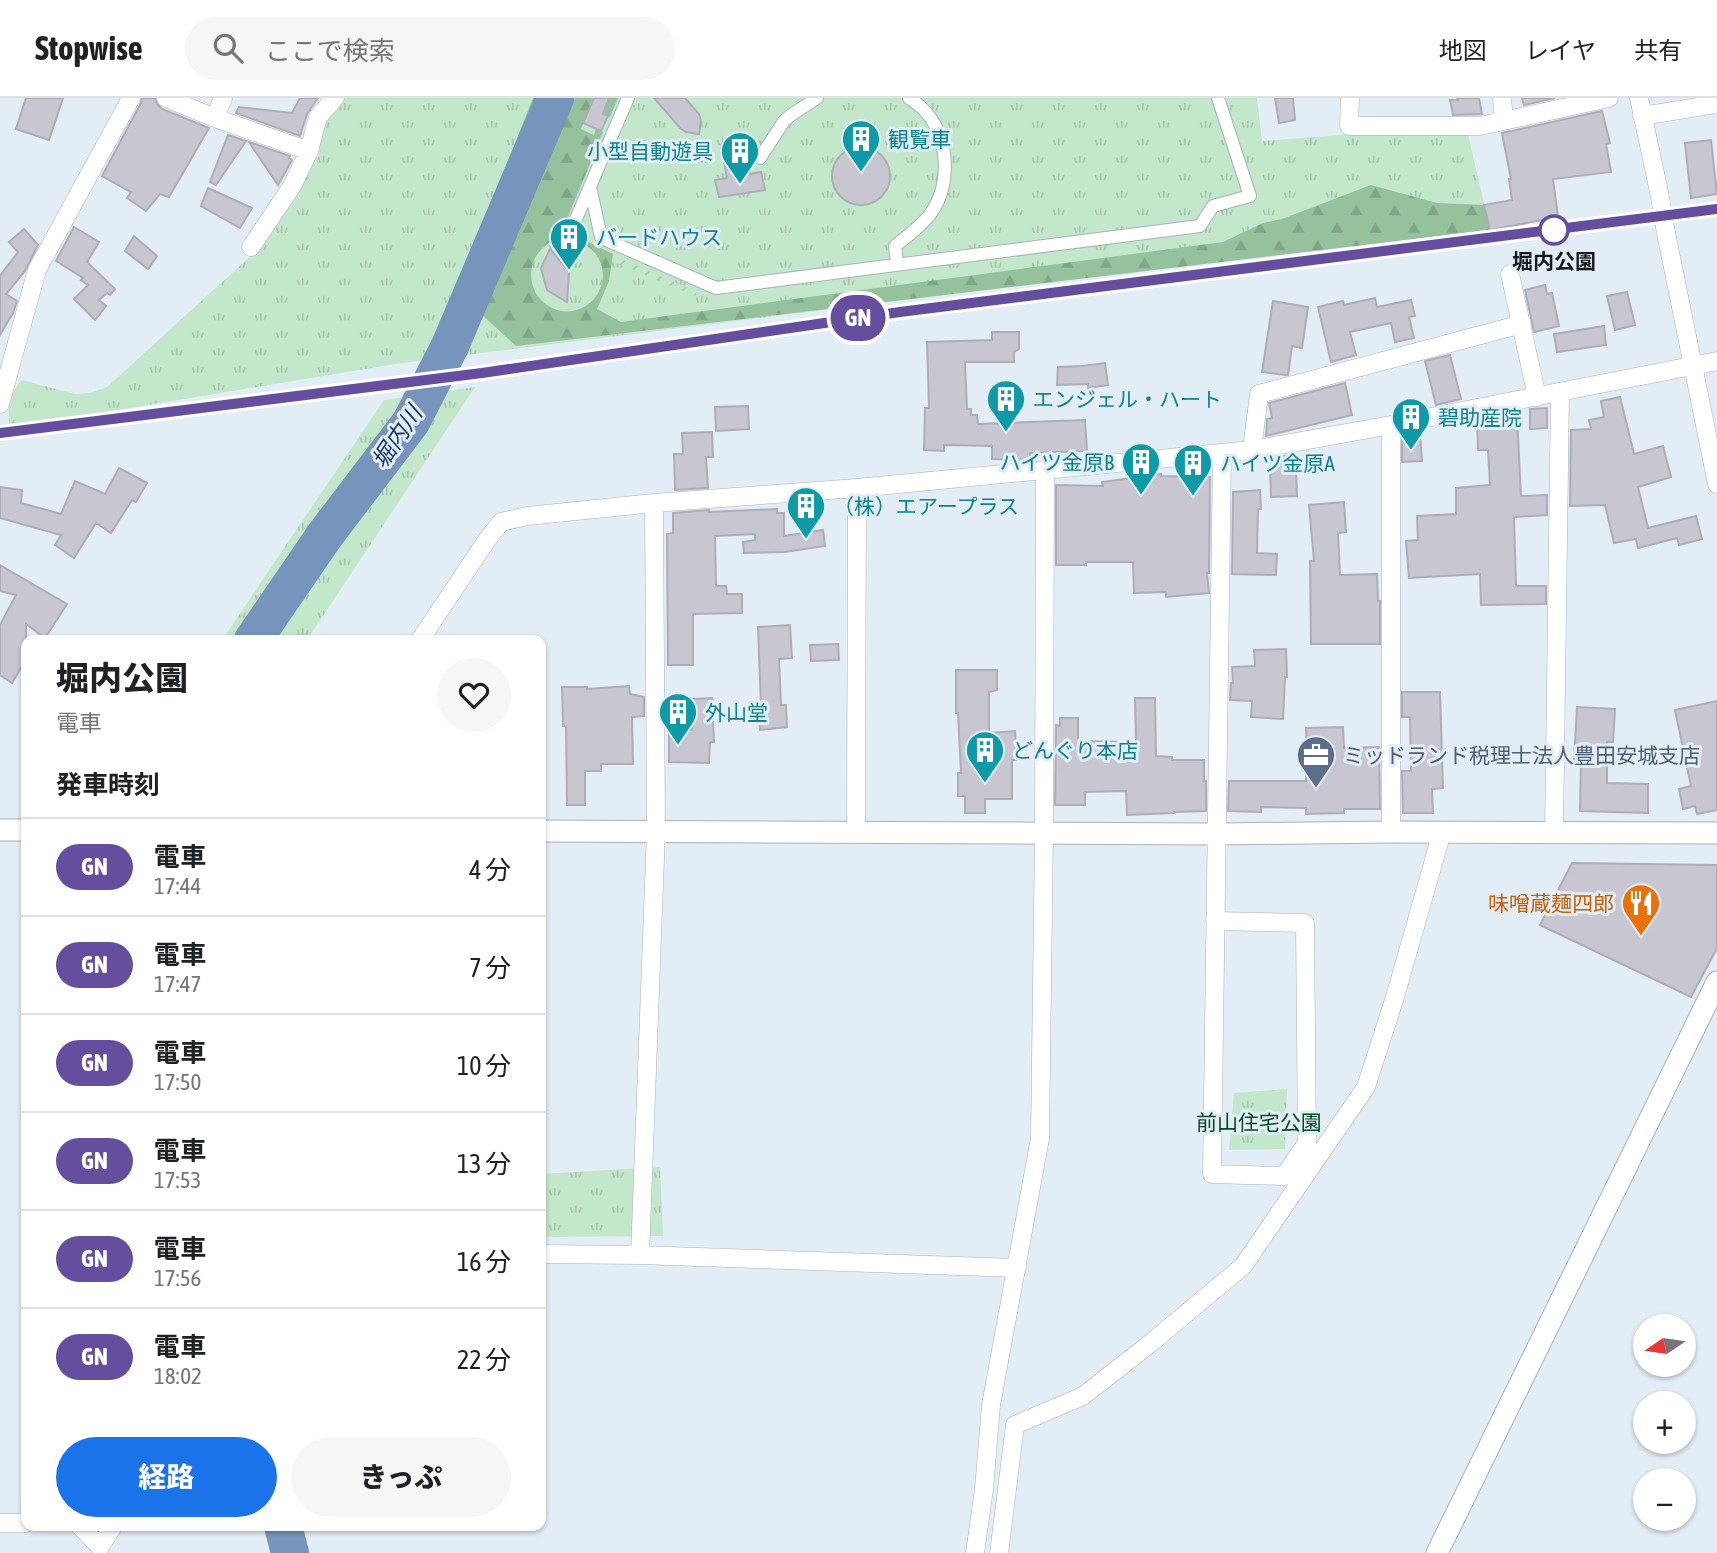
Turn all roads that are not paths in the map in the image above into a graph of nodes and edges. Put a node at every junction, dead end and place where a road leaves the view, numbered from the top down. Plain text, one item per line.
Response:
1 (131, 98) edge
2 (166, 98) edge
3 (223, 98) edge
4 (335, 98) edge
5 (628, 98) edge
6 (817, 98) edge
7 (1219, 98) edge
8 (1350, 98) edge
9 (1502, 98) edge
10 (1609, 98) edge
11 (916, 100) edge
12 (1717, 104) edge
13 (1640, 107) edge
14 (215, 118) junction
15 (1503, 121) junction
16 (309, 151) junction
17 (760, 158) dead end
18 (590, 187) junction
19 (570, 233) dead end
20 (251, 247) dead end
21 (897, 263) junction
22 (1510, 274) dead end
23 (1522, 324) junction
24 (1717, 361) edge
25 (1693, 366) junction
26 (1560, 392) junction
27 (1537, 397) junction
28 (0, 404) edge
29 (1391, 425) junction
30 (1252, 450) junction
31 (1222, 454) junction
32 (1045, 470) junction
33 (1717, 484) edge
34 (858, 488) junction
35 (654, 503) junction
36 (423, 635) edge
37 (0, 830) edge
38 (21, 830) edge
39 (546, 831) edge
40 (656, 831) junction
41 (856, 832) junction
42 (1391, 832) junction
43 (1442, 832) junction
44 (1044, 833) junction
45 (1555, 833) junction
46 (1717, 833) edge
47 (1217, 834) junction
48 (1215, 920) junction
49 (1717, 982) edge
50 (546, 1254) edge
51 (640, 1255) junction
52 (1017, 1268) junction
53 (0, 1523) edge
54 (21, 1523) edge
55 (85, 1531) edge
56 (110, 1531) edge
57 (975, 1553) edge
58 (999, 1553) edge
59 (1437, 1553) edge

1 - 28 street
2 - 14 street
3 - 14 street
4 - 16 street
5 - 18 street
6 - 17 street
7 - 21 street
8 - 15 street
9 - 15 street
10 - 15 street
11 - 21 street
12 - 13 street
13 - 25 street
14 - 16 street
16 - 20 street
18 - 19 street
18 - 21 street
22 - 23 street
23 - 27 street
23 - 30 street
24 - 25 street
25 - 26 street
25 - 33 street
26 - 27 street
26 - 45 street
27 - 29 street
29 - 30 street
29 - 42 street
30 - 31 street
31 - 32 street
31 - 47 street
32 - 34 street
32 - 44 street
34 - 35 street
34 - 41 street
35 - 36 street
35 - 40 street
37 - 38 street
39 - 40 street
40 - 41 street
40 - 51 street
41 - 44 street
42 - 43 street
42 - 47 street
43 - 45 street
43 - 58 street
44 - 47 street
44 - 52 street
45 - 46 street
47 - 48 street
48 - 48 street
49 - 59 street
50 - 51 street
51 - 52 street
52 - 57 street
53 - 54 street
55 - 56 street

